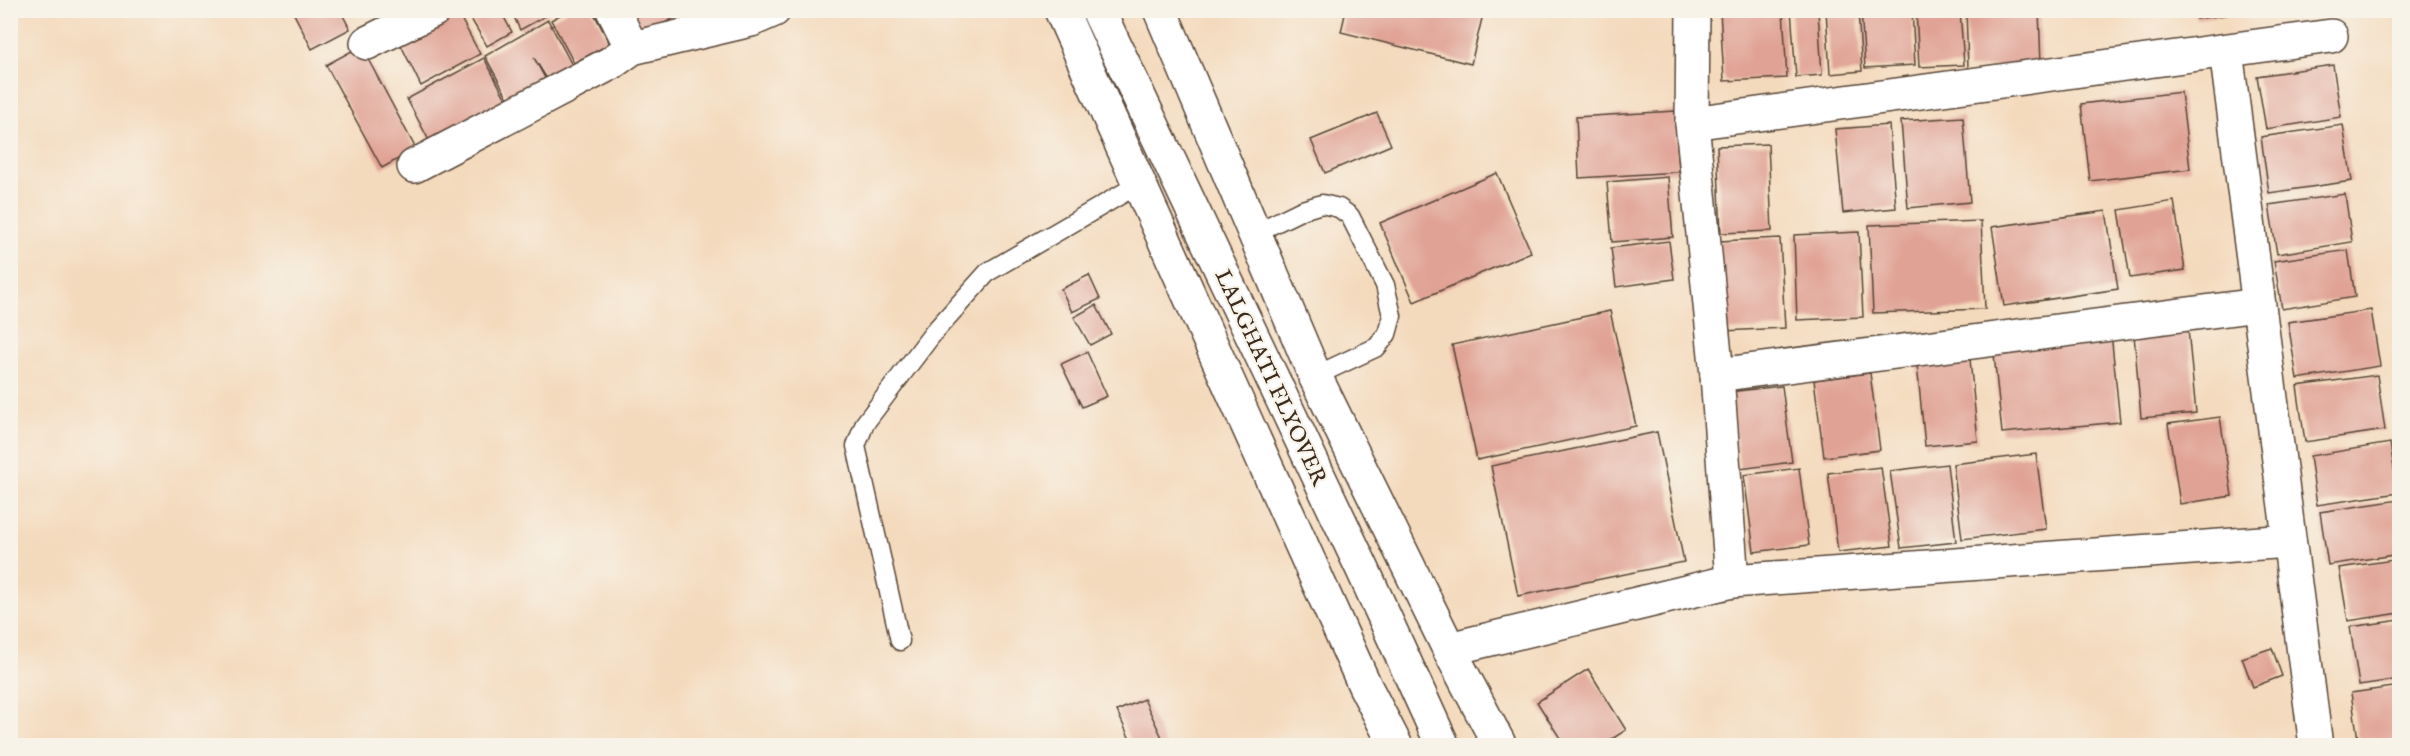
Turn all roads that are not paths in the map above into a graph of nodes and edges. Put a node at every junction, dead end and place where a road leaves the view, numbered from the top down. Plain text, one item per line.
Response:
1 (434, 10) edge
2 (613, 10) edge
3 (1061, 10) edge
4 (1098, 10) edge
5 (1160, 10) edge
6 (1693, 10) edge
7 (757, 14) edge
8 (2331, 36) dead end
9 (367, 43) dead end
10 (632, 48) junction
11 (2226, 51) junction
12 (1692, 123) junction
13 (414, 166) dead end
14 (1139, 184) junction
15 (1255, 233) junction
16 (2258, 305) junction
17 (1717, 375) junction
18 (1315, 376) junction
19 (2289, 542) junction
20 (1732, 581) junction
21 (900, 641) dead end
22 (1449, 649) junction
23 (1396, 746) edge
24 (1443, 746) edge
25 (1500, 746) edge
26 (2316, 746) edge

1 - 9 street
2 - 10 street
3 - 14 street
4 - 24 street, LALGHATI FLYOVER
5 - 15 street
6 - 12 street
7 - 10 street
8 - 11 street
10 - 13 street
11 - 12 street
11 - 16 street
12 - 17 street
14 - 21 lane
14 - 23 street
15 - 18 street
15 - 18 lane
16 - 17 street
16 - 19 street
17 - 20 street
18 - 22 street
19 - 20 street
19 - 26 street
20 - 22 street
22 - 25 street

